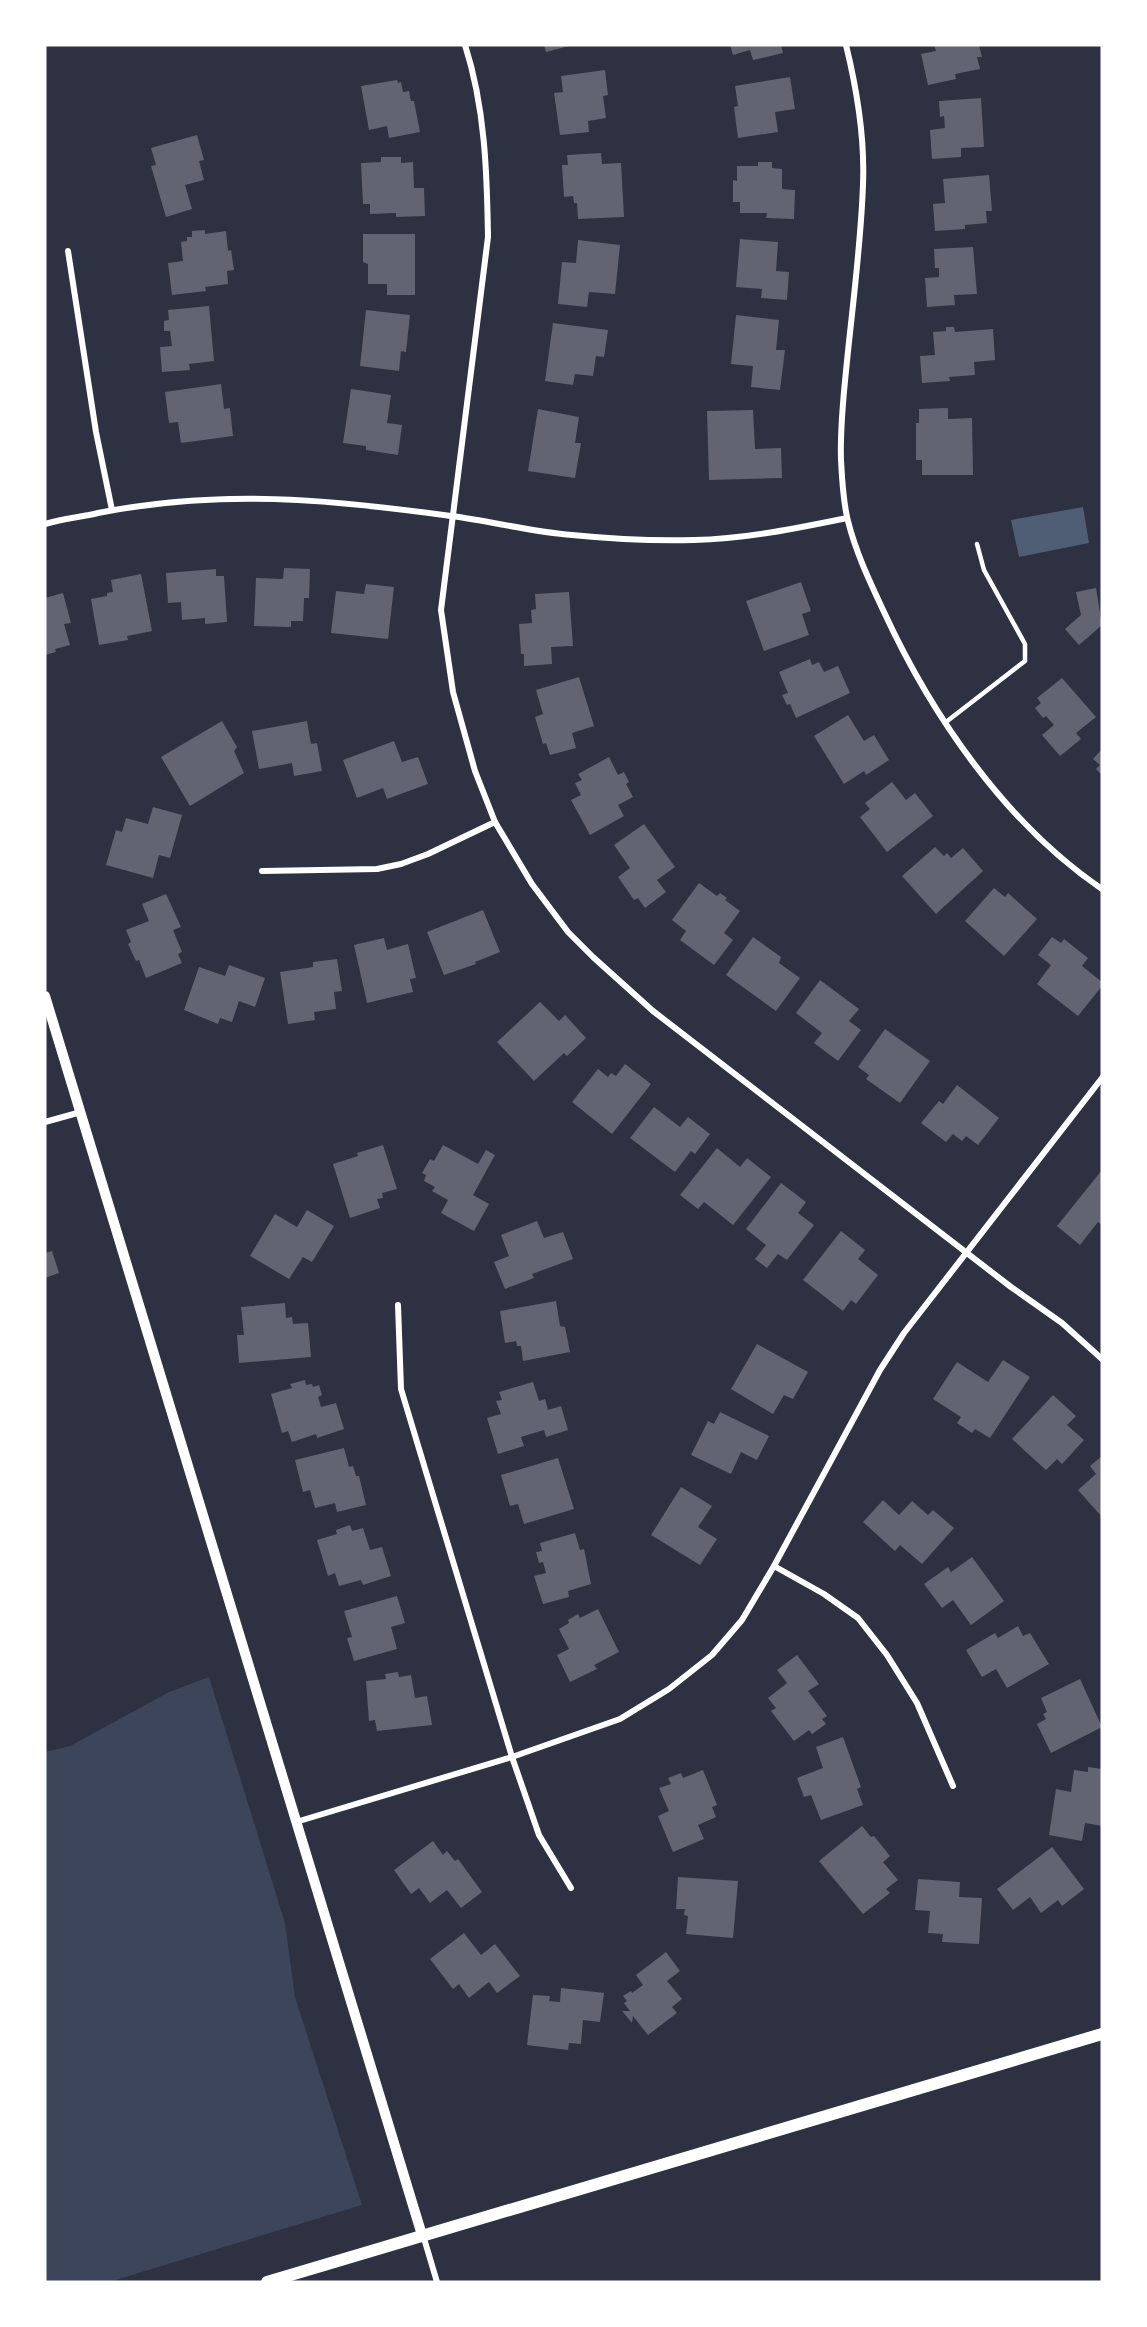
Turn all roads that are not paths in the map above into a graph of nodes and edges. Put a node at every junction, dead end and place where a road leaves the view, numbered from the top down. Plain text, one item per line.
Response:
1 (465, 45) edge
2 (846, 45) edge
3 (68, 251) dead end
4 (112, 510) junction
5 (453, 516) junction
6 (847, 518) junction
7 (45, 524) edge
8 (977, 544) dead end
9 (946, 722) junction
10 (495, 822) junction
11 (262, 871) dead end
12 (1102, 889) edge
13 (45, 996) edge
14 (1102, 1078) edge
15 (81, 1112) junction
16 (45, 1122) edge
17 (966, 1253) junction
18 (398, 1305) dead end
19 (1102, 1359) edge
20 (774, 1566) junction
21 (512, 1757) junction
22 (953, 1786) dead end
23 (295, 1822) junction
24 (571, 1888) dead end
25 (1102, 2034) edge
26 (422, 2235) junction
27 (267, 2282) edge
28 (437, 2282) edge

1 - 5 street
2 - 6 street
3 - 4 street
4 - 5 street
4 - 7 street
5 - 6 street
5 - 10 street
6 - 9 street
8 - 9 lane
9 - 12 street
10 - 11 street
10 - 17 street
13 - 15 street
14 - 17 street
15 - 16 street
15 - 23 street
17 - 19 street
17 - 20 street
18 - 21 street
20 - 21 street
20 - 22 street
21 - 23 street
21 - 24 street
23 - 26 street
25 - 26 main road
26 - 27 main road
26 - 28 street

